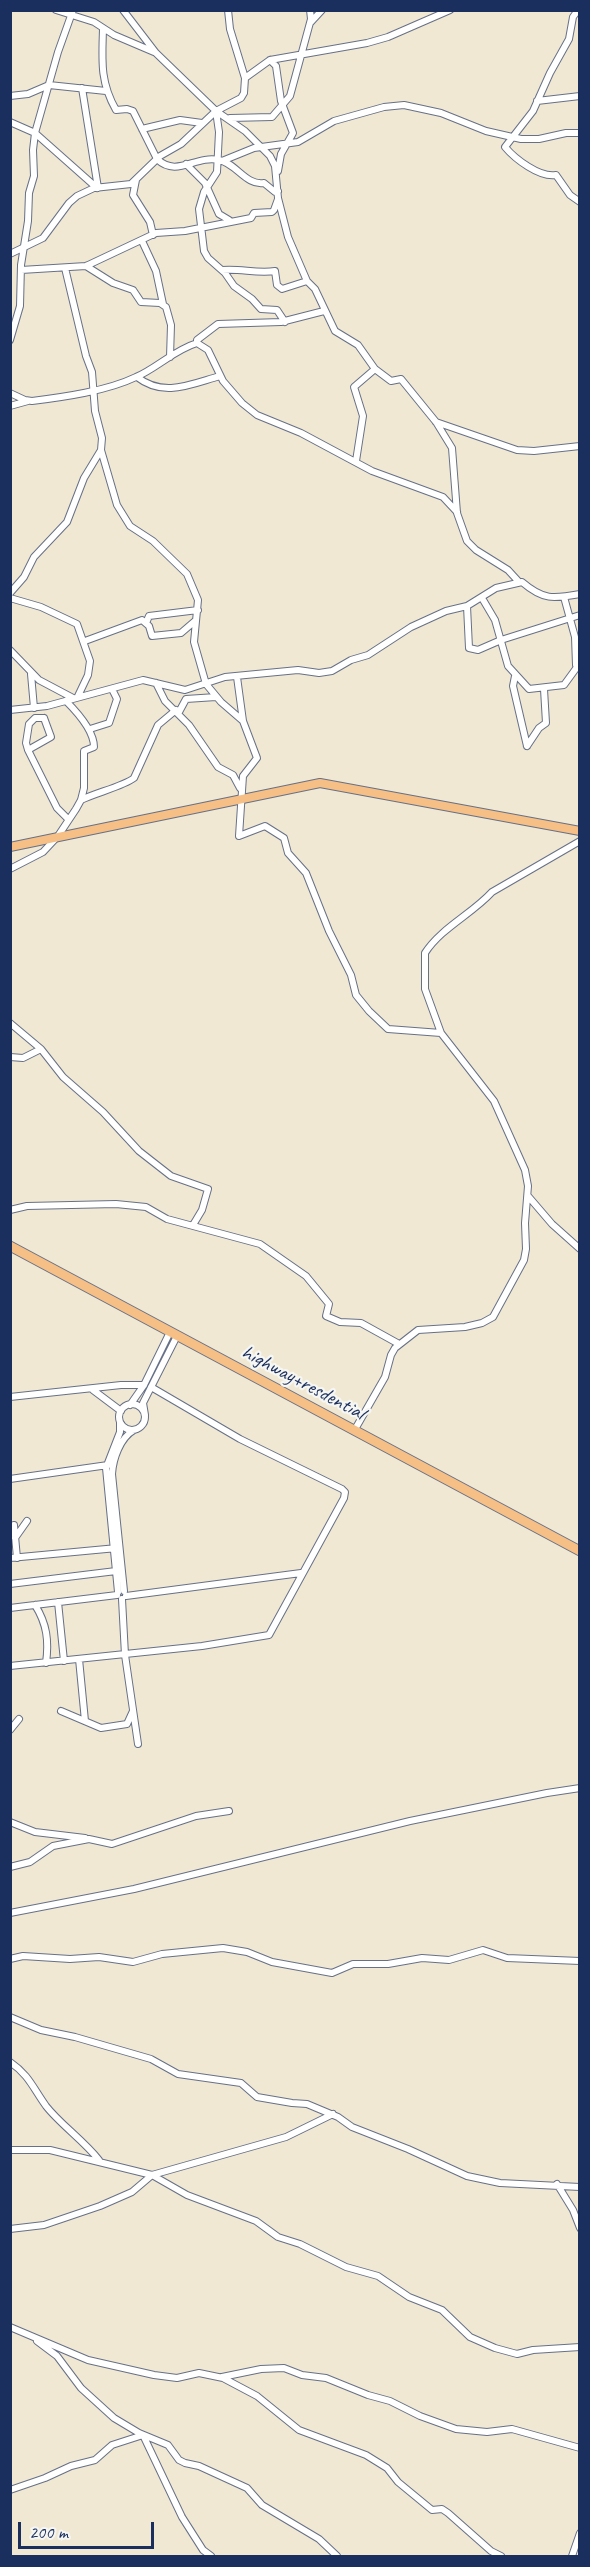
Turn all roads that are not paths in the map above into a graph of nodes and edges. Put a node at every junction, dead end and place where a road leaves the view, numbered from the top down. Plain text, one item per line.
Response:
1 (56, 10) edge
2 (123, 10) edge
3 (228, 10) edge
4 (310, 10) edge
5 (322, 10) edge
6 (450, 10) edge
7 (578, 10) edge
8 (72, 13) edge
9 (310, 23) junction
10 (103, 29) junction
11 (156, 53) junction
12 (303, 54) junction
13 (270, 60) junction
14 (245, 78) junction
15 (49, 85) junction
16 (82, 88) junction
17 (106, 91) junction
18 (10, 96) edge
19 (579, 96) edge
20 (537, 101) junction
21 (283, 104) junction
22 (216, 111) junction
23 (230, 118) junction
24 (10, 122) edge
25 (202, 123) junction
26 (142, 129) junction
27 (35, 133) junction
28 (579, 133) edge
29 (513, 137) junction
30 (288, 144) junction
31 (262, 147) junction
32 (157, 159) junction
33 (220, 160) junction
34 (186, 164) junction
35 (276, 177) junction
36 (136, 180) junction
37 (98, 188) junction
38 (207, 188) junction
39 (278, 194) junction
40 (579, 202) edge
41 (229, 220) junction
42 (201, 227) junction
43 (153, 235) junction
44 (141, 241) junction
45 (23, 248) junction
46 (10, 254) edge
47 (86, 266) junction
48 (65, 268) junction
49 (21, 270) junction
50 (222, 270) junction
51 (307, 280) junction
52 (163, 304) junction
53 (324, 311) junction
54 (285, 322) junction
55 (10, 340) edge
56 (197, 343) junction
57 (170, 357) junction
58 (375, 369) junction
59 (220, 376) junction
60 (137, 377) junction
61 (92, 389) junction
62 (10, 393) edge
63 (28, 401) junction
64 (10, 406) edge
65 (436, 422) junction
66 (579, 446) edge
67 (101, 450) junction
68 (356, 461) junction
69 (457, 513) junction
70 (519, 582) junction
71 (10, 593) edge
72 (579, 594) edge
73 (564, 597) junction
74 (10, 598) edge
75 (482, 598) junction
76 (467, 606) junction
77 (198, 610) junction
78 (579, 615) edge
79 (571, 617) junction
80 (195, 621) junction
81 (146, 623) junction
82 (501, 640) junction
83 (85, 641) junction
84 (10, 650) edge
85 (578, 664) edge
86 (31, 673) junction
87 (237, 676) junction
88 (515, 676) junction
89 (156, 683) junction
90 (206, 684) junction
91 (112, 689) junction
92 (544, 689) junction
93 (216, 697) junction
94 (72, 698) junction
95 (57, 704) junction
96 (34, 708) junction
97 (10, 710) edge
98 (177, 711) junction
99 (44, 718) junction
100 (243, 721) junction
101 (90, 729) junction
102 (28, 750) junction
103 (241, 789) junction
104 (81, 800) junction
105 (241, 800) junction
106 (68, 819) junction
107 (579, 831) edge
108 (58, 836) junction
109 (579, 841) edge
110 (10, 847) edge
111 (10, 869) edge
112 (10, 1023) edge
113 (441, 1033) junction
114 (41, 1049) junction
115 (10, 1057) edge
116 (527, 1195) junction
117 (10, 1210) edge
118 (193, 1225) junction
119 (10, 1246) edge
120 (579, 1249) edge
121 (173, 1334) junction
122 (399, 1344) junction
123 (147, 1386) junction
124 (92, 1389) junction
125 (10, 1397) edge
126 (130, 1405) junction
127 (121, 1411) junction
128 (145, 1415) junction
129 (120, 1422) junction
130 (134, 1430) junction
131 (354, 1431) junction
132 (109, 1465) junction
133 (10, 1479) edge
134 (27, 1521) dead end
135 (14, 1525) dead end
136 (13, 1535) edge
137 (116, 1548) junction
138 (579, 1551) edge
139 (14, 1558) edge
140 (116, 1571) junction
141 (302, 1573) junction
142 (10, 1584) edge
143 (121, 1595) junction
144 (58, 1602) junction
145 (36, 1605) junction
146 (10, 1608) edge
147 (125, 1655) junction
148 (79, 1659) junction
149 (64, 1661) junction
150 (46, 1663) junction
151 (10, 1666) edge
152 (61, 1711) dead end
153 (133, 1711) junction
154 (19, 1719) dead end
155 (85, 1721) junction
156 (10, 1730) edge
157 (138, 1744) dead end
158 (579, 1788) edge
159 (229, 1811) dead end
160 (10, 1822) edge
161 (89, 1839) junction
162 (10, 1867) edge
163 (10, 1913) edge
164 (10, 1959) edge
165 (579, 1961) edge
166 (10, 2017) edge
167 (10, 2062) edge
168 (333, 2114) junction
169 (10, 2150) edge
170 (100, 2160) junction
171 (152, 2175) junction
172 (557, 2184) junction
173 (579, 2187) edge
174 (579, 2228) edge
175 (10, 2229) edge
176 (10, 2327) edge
177 (33, 2339) junction
178 (579, 2347) edge
179 (221, 2377) junction
180 (143, 2435) junction
181 (579, 2448) edge
182 (10, 2490) edge
183 (579, 2533) edge
184 (211, 2556) edge
185 (337, 2556) edge
186 (501, 2556) edge
187 (572, 2556) edge

1 - 8 street
2 - 11 street
3 - 14 street
4 - 9 street
5 - 9 street
6 - 12 street
7 - 20 street
8 - 10 street
8 - 15 street
9 - 12 street
10 - 11 street
10 - 17 street
11 - 22 street
12 - 13 street
12 - 21 street
13 - 14 street
13 - 21 street
14 - 22 street
15 - 16 street
15 - 18 street
15 - 27 street
16 - 17 street
16 - 37 street
17 - 26 street
19 - 20 street
20 - 29 street
21 - 23 street
21 - 30 street
22 - 23 street
22 - 25 street
22 - 33 street
23 - 31 street
24 - 27 street
25 - 26 street
25 - 32 street
26 - 32 street
27 - 37 street
27 - 45 street
28 - 29 street
29 - 30 street
29 - 40 street
30 - 31 street
30 - 35 street
31 - 33 street
31 - 35 street
32 - 34 street
32 - 36 street
33 - 34 street
33 - 38 street
33 - 39 street
34 - 38 street
35 - 39 street
36 - 37 street
36 - 43 street
37 - 45 street
38 - 41 street
38 - 42 street
39 - 41 street
39 - 51 street
41 - 42 street
42 - 43 street
42 - 50 street
43 - 44 street
44 - 47 street
44 - 52 street
45 - 46 street
45 - 49 street
47 - 48 street
47 - 52 street
48 - 49 street
48 - 61 street
49 - 55 street
50 - 51 street
50 - 54 street
51 - 53 street
52 - 57 street
53 - 54 street
53 - 58 street
54 - 56 street
56 - 57 street
56 - 59 street
57 - 60 street
58 - 65 street
58 - 68 street
59 - 60 street
59 - 68 street
60 - 61 street
61 - 63 street
61 - 67 street
62 - 63 street
63 - 64 street
65 - 66 street
65 - 69 street
67 - 71 street
67 - 77 street
68 - 69 street
69 - 70 street
70 - 73 street
70 - 75 street
72 - 73 street
73 - 79 street
74 - 83 street
75 - 76 street
75 - 82 street
76 - 82 street
76 - 87 street
77 - 80 street
77 - 81 street
78 - 79 street
79 - 82 street
79 - 85 street
80 - 81 street
80 - 90 street
81 - 83 street
82 - 88 street
83 - 94 street
84 - 86 street
85 - 92 street
86 - 94 street
86 - 96 street
87 - 90 street
87 - 100 street
88 - 92 street
88 - 92 street
89 - 90 street
89 - 91 street
89 - 98 street
90 - 93 street
91 - 94 street
91 - 101 street
93 - 98 street
93 - 100 street
94 - 95 street
94 - 101 street
95 - 96 street
95 - 99 street
96 - 97 street
98 - 103 street
98 - 104 street
99 - 102 street
99 - 102 street
100 - 103 street
101 - 104 street
102 - 106 street
103 - 105 street
104 - 106 street
105 - 107 main road
105 - 108 main road
105 - 113 street
106 - 108 street
108 - 110 main road
108 - 111 street
109 - 113 street
112 - 114 street
113 - 116 street
114 - 115 street
114 - 118 street
116 - 120 street
116 - 122 street
117 - 118 street
118 - 122 street
119 - 121 highway, highway+resdential
121 - 123 street
121 - 131 highway, highway+resdential
122 - 131 street
123 - 124 street
123 - 126 street
123 - 128 street
123 - 141 street
124 - 125 street
124 - 127 street
126 - 127 street
126 - 128 street
127 - 129 street
128 - 130 street
129 - 130 street
129 - 132 street
130 - 132 street
131 - 138 highway, highway+resdential
132 - 133 street
132 - 137 street
134 - 136 street
135 - 136 street
136 - 139 street
137 - 139 street
137 - 140 street
137 - 143 street
140 - 142 street
140 - 143 street
141 - 143 street
141 - 147 street
143 - 144 street
143 - 147 street
144 - 145 street
144 - 149 street
145 - 146 street
145 - 150 street
147 - 148 street
147 - 153 street
148 - 149 street
148 - 155 street
149 - 150 street
150 - 151 street
152 - 155 street
153 - 155 street
153 - 157 street
154 - 156 street
158 - 163 street
159 - 161 street
160 - 161 street
161 - 162 street
164 - 165 street
166 - 168 street
167 - 170 street
168 - 171 street
168 - 172 street
169 - 170 street
170 - 171 street
171 - 175 street
171 - 178 street
172 - 173 street
172 - 174 street
176 - 177 street
177 - 179 street
177 - 180 street
179 - 181 street
179 - 186 street
180 - 182 street
180 - 184 street
180 - 185 street
183 - 187 street

